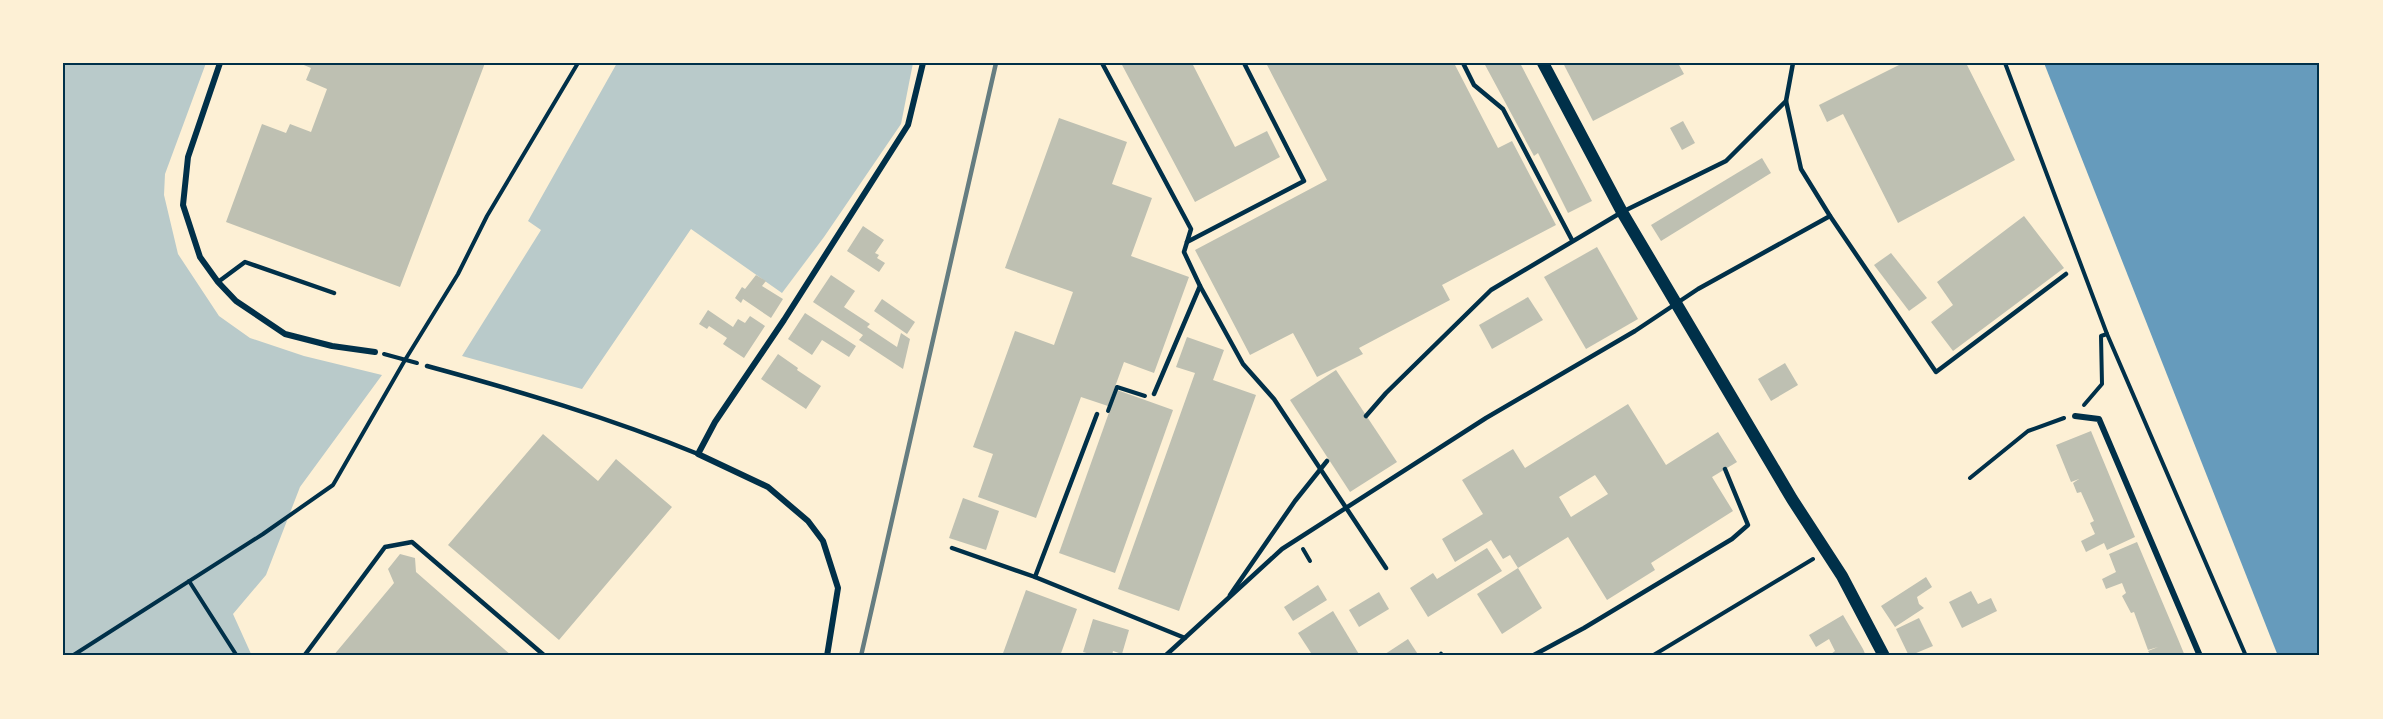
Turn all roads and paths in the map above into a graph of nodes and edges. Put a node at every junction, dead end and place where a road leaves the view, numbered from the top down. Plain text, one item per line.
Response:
1 (220, 63) edge
2 (578, 63) edge
3 (923, 63) edge
4 (1102, 63) edge
5 (1244, 63) edge
6 (1463, 63) edge
7 (1543, 63) edge
8 (1792, 63) edge
9 (2005, 63) edge
10 (1786, 101) junction
11 (1622, 212) junction
12 (1830, 216) junction
13 (1572, 240) junction
14 (1187, 242) junction
15 (2066, 274) dead end
16 (218, 282) junction
17 (1200, 286) junction
18 (334, 293) dead end
19 (1676, 304) junction
20 (2107, 334) junction
21 (375, 352) joint
22 (405, 360) junction
23 (427, 366) dead end
24 (1154, 394) joint
25 (1096, 414) joint
26 (1366, 416) dead end
27 (2075, 416) junction
28 (698, 454) junction
29 (1327, 461) dead end
30 (1320, 470) junction
31 (1725, 470) dead end
32 (1970, 478) dead end
33 (1347, 508) junction
34 (952, 548) dead end
35 (1826, 550) junction
36 (1386, 568) dead end
37 (1035, 577) junction
38 (189, 581) junction
39 (1225, 602) junction
40 (1185, 638) junction
41 (72, 656) edge
42 (237, 656) edge
43 (304, 656) edge
44 (545, 656) edge
45 (827, 656) edge
46 (1165, 656) edge
47 (1532, 656) edge
48 (1652, 656) edge
49 (1884, 656) edge
50 (2199, 656) edge
51 (2246, 656) edge

1 - 16 street
2 - 22 path
3 - 28 street
4 - 14 lane
5 - 14 lane
6 - 13 lane
7 - 11 main road
8 - 10 lane
9 - 20 path
10 - 11 lane
10 - 12 lane
11 - 13 lane
11 - 19 main road
12 - 15 lane
12 - 19 lane
13 - 26 lane
14 - 17 lane
16 - 18 lane
16 - 21 street
17 - 24 lane
17 - 30 lane
19 - 33 lane
19 - 35 main road
20 - 27 path
20 - 51 path
21 - 22 path
22 - 38 path
23 - 28 lane
24 - 25 path
25 - 37 lane
27 - 32 path
27 - 50 street
28 - 45 street
29 - 30 lane
30 - 33 lane
30 - 39 lane
31 - 47 lane
33 - 36 lane
33 - 39 lane
34 - 37 lane
35 - 48 path
35 - 49 main road
37 - 40 lane
38 - 41 path
38 - 42 path
39 - 40 lane
40 - 46 lane
43 - 44 lane

